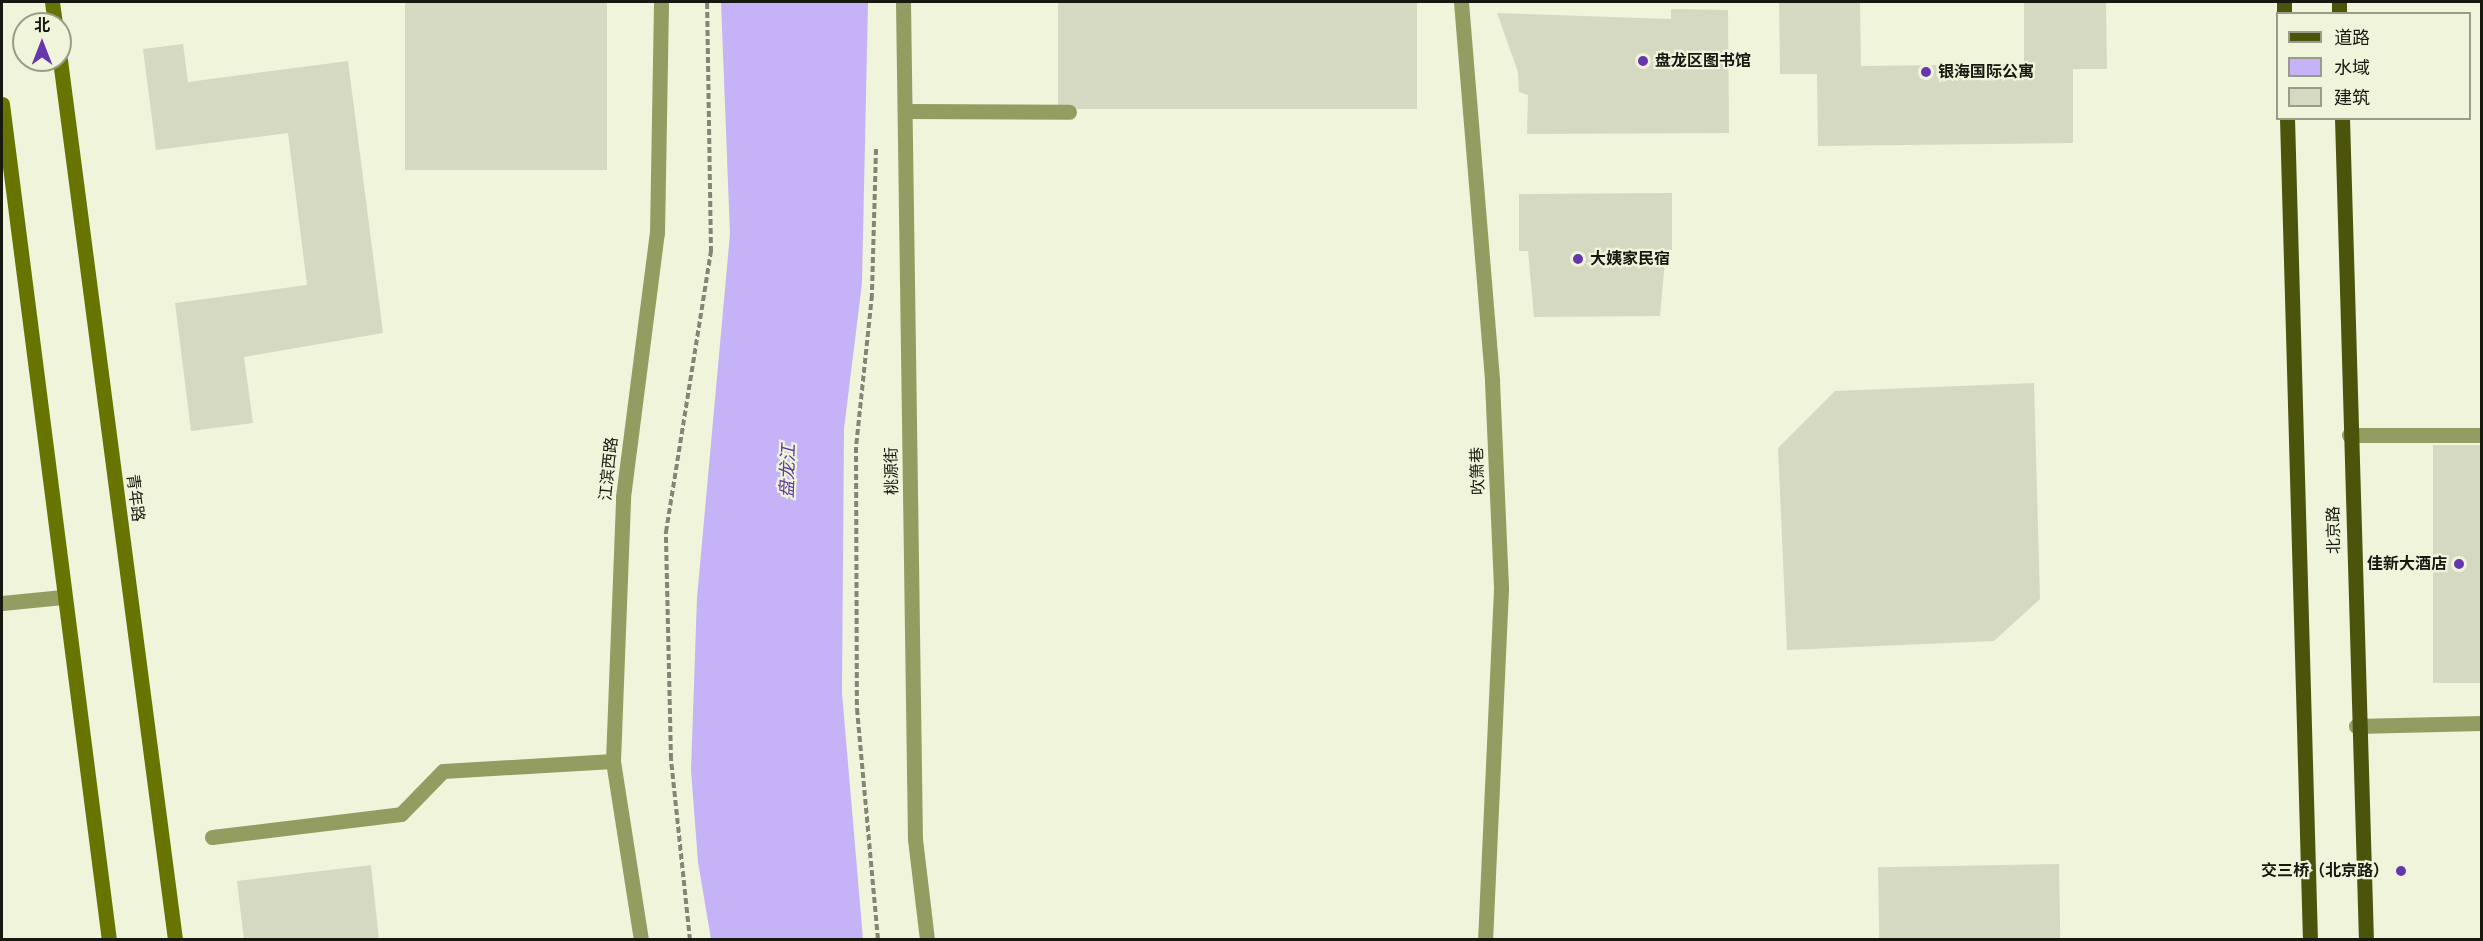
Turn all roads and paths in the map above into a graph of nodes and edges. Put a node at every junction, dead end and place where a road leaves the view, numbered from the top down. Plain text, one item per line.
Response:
1 (661, 2) edge
2 (707, 2) edge
3 (903, 2) edge
4 (1461, 2) edge
5 (62, 72) edge
6 (2, 104) edge
7 (905, 111) junction
8 (1069, 112) dead end
9 (2287, 120) edge
10 (2342, 120) edge
11 (876, 145) dead end
12 (2349, 435) junction
13 (2481, 435) edge
14 (63, 597) junction
15 (2, 603) edge
16 (2481, 723) edge
17 (2356, 726) junction
18 (613, 761) junction
19 (212, 837) dead end
20 (109, 939) edge
21 (175, 939) edge
22 (641, 939) edge
23 (690, 939) edge
24 (878, 939) edge
25 (927, 939) edge
26 (1485, 939) edge
27 (2310, 939) edge
28 (2366, 939) edge

1 - 18 street, 江滨西路
2 - 23 path
3 - 7 street, 桃源街
4 - 26 street, 吹箫巷
5 - 21 main road, 青年路
6 - 14 main road
7 - 8 street
7 - 25 street, 桃源街
9 - 27 main road
10 - 12 main road, 北京路
11 - 24 path
12 - 13 street
12 - 17 main road, 北京路
14 - 15 street
14 - 20 main road
16 - 17 street
17 - 28 main road, 北京路
18 - 19 street
18 - 22 street, 江滨西路

